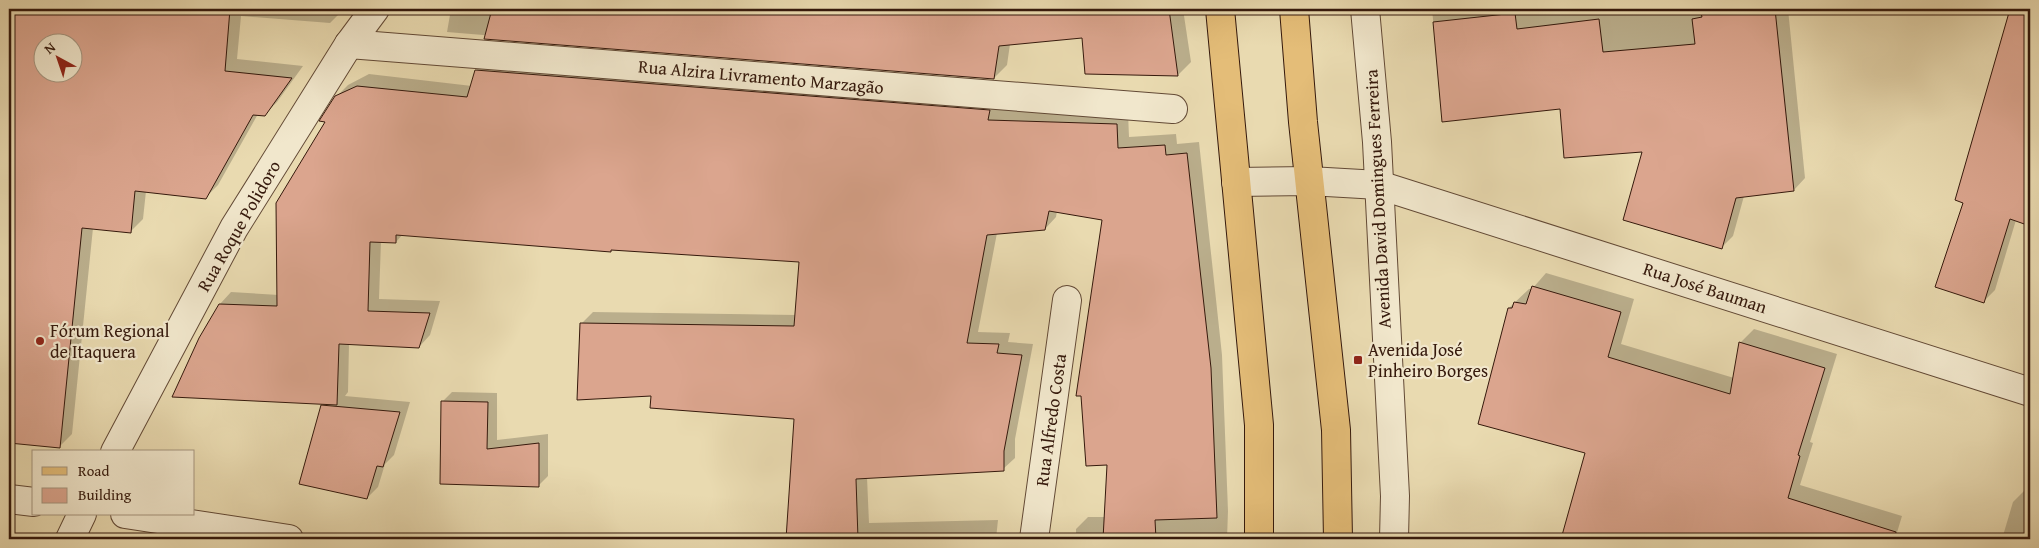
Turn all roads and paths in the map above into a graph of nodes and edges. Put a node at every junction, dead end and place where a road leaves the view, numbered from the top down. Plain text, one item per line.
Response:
1 (375, 9) edge
2 (1220, 9) edge
3 (1294, 9) edge
4 (1365, 9) edge
5 (348, 44) junction
6 (1173, 108) dead end
7 (1309, 181) junction
8 (1236, 182) junction
9 (1379, 185) junction
10 (1067, 300) dead end
11 (2030, 392) edge
12 (116, 450) edge
13 (9, 499) edge
14 (32, 502) edge
15 (81, 516) edge
16 (138, 516) edge
17 (70, 539) edge
18 (289, 539) edge
19 (1034, 539) edge
20 (1260, 539) edge
21 (1338, 539) edge
22 (1394, 539) edge

1 - 5 street, Rua Roque Polidoro
2 - 8 main road
3 - 7 main road
4 - 9 street, Avenida David Domingues Ferreira
5 - 6 street, Rua Alzira Livramento Marzagão
5 - 12 street, Rua Roque Polidoro
7 - 8 street, Rua José Bauman
7 - 9 street, Rua José Bauman
7 - 21 main road
8 - 20 main road
9 - 11 street, Rua José Bauman
9 - 22 street, Avenida David Domingues Ferreira
10 - 19 street, Rua Alfredo Costa
13 - 14 street
15 - 17 street
16 - 18 street

